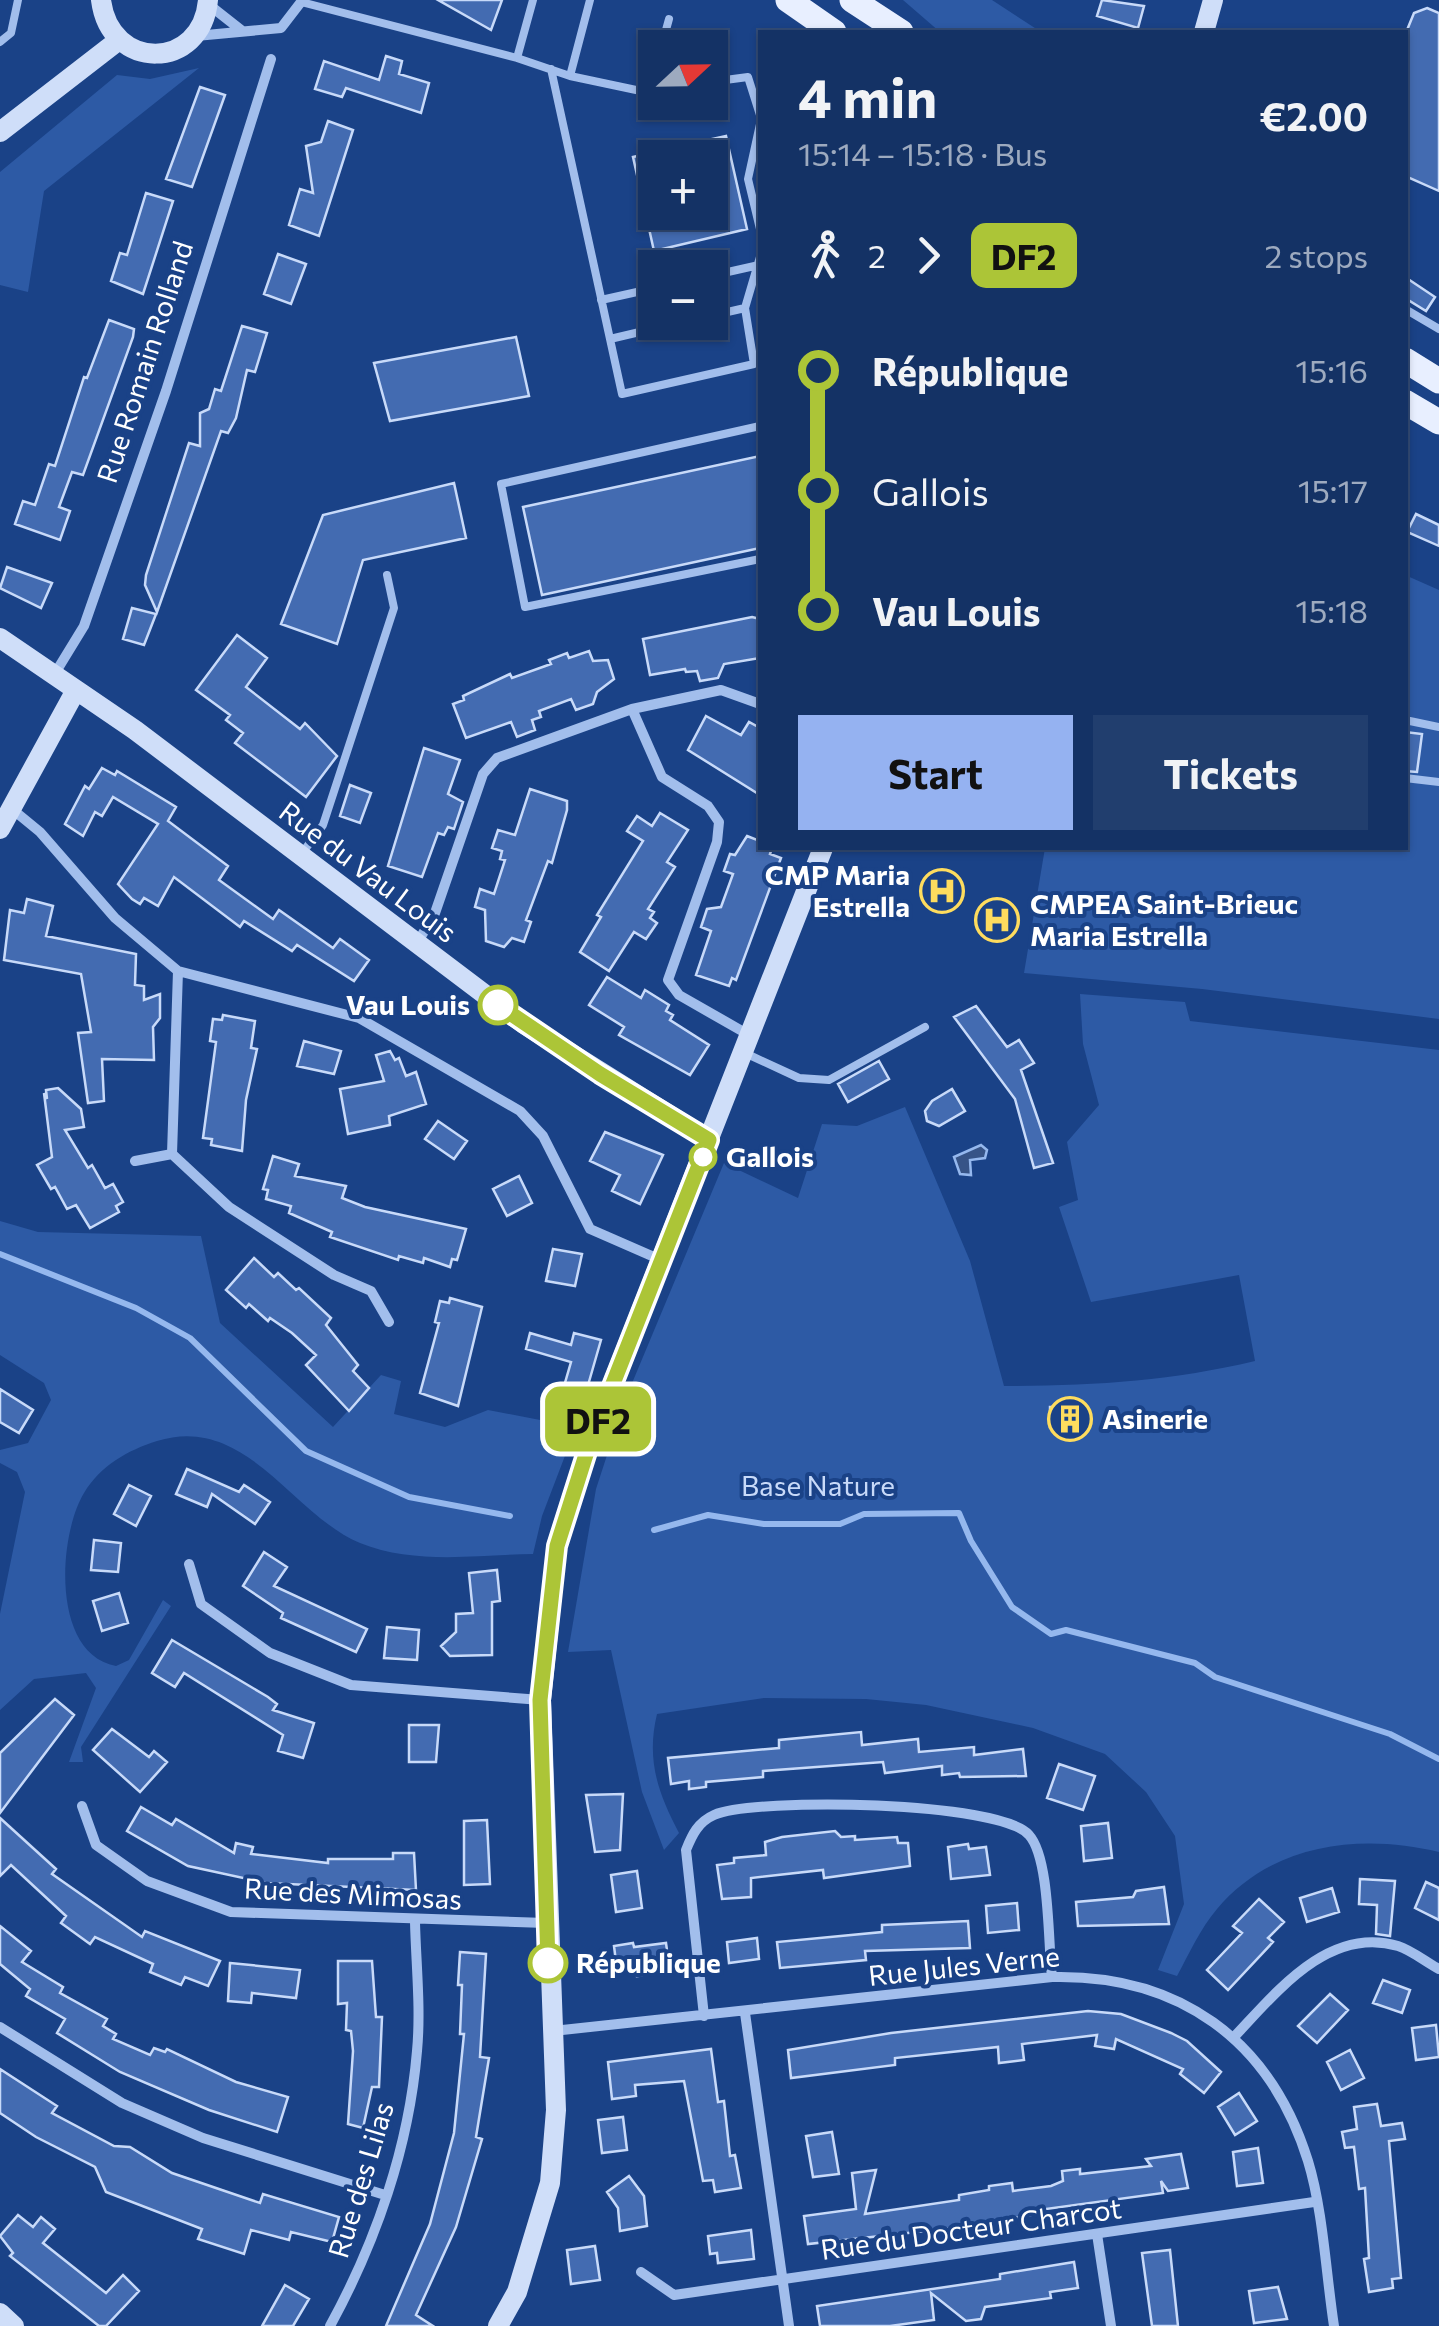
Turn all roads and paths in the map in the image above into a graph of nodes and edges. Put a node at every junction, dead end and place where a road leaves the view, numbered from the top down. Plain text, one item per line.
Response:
1 (18, 0) edge
2 (88, 0) edge
3 (533, 0) edge
4 (590, 0) edge
5 (788, 0) edge
6 (852, 0) edge
7 (881, 0) edge
8 (1214, 0) edge
9 (302, 1) edge
10 (208, 2) edge
11 (102, 8) edge
12 (669, 18) dead end
13 (241, 30) junction
14 (666, 30) edge
15 (831, 30) edge
16 (900, 30) edge
17 (902, 30) edge
18 (1205, 30) edge
19 (194, 36) junction
20 (119, 40) junction
21 (0, 42) edge
22 (517, 58) junction
23 (272, 59) dead end
24 (551, 69) junction
25 (570, 76) junction
26 (728, 79) edge
27 (638, 91) edge
28 (758, 108) edge
29 (0, 132) edge
30 (758, 133) edge
31 (758, 220) edge
32 (758, 265) edge
33 (758, 268) edge
34 (728, 272) edge
35 (638, 292) edge
36 (602, 300) junction
37 (745, 308) junction
38 (1408, 311) edge
39 (728, 312) edge
40 (1439, 329) edge
41 (638, 332) edge
42 (610, 339) junction
43 (1408, 362) edge
44 (1439, 381) edge
45 (1408, 404) edge
46 (1439, 422) edge
47 (758, 426) edge
48 (758, 559) edge
49 (387, 575) dead end
50 (0, 638) edge
51 (54, 674) junction
52 (76, 690) junction
53 (758, 703) edge
54 (632, 708) junction
55 (1408, 721) edge
56 (1439, 726) edge
57 (1408, 778) edge
58 (1439, 782) edge
59 (11, 808) junction
60 (0, 829) edge
61 (822, 850) edge
62 (300, 855) junction
63 (416, 945) junction
64 (178, 971) junction
65 (925, 1026) dead end
66 (748, 1044) junction
67 (709, 1140) junction
68 (172, 1154) junction
69 (135, 1161) dead end
70 (661, 1260) junction
71 (389, 1322) dead end
72 (188, 1564) dead end
73 (540, 1700) junction
74 (82, 1806) dead end
75 (415, 1922) junction
76 (546, 1923) junction
77 (1439, 1969) edge
78 (1052, 1977) junction
79 (745, 2014) junction
80 (704, 2016) junction
81 (0, 2027) edge
82 (553, 2031) junction
83 (1234, 2037) junction
84 (385, 2195) junction
85 (1314, 2202) junction
86 (1096, 2234) junction
87 (642, 2272) dead end
88 (782, 2279) junction
89 (0, 2313) edge
90 (14, 2326) edge
91 (330, 2326) edge
92 (498, 2326) edge
93 (789, 2326) edge
94 (1111, 2326) edge
95 (1334, 2326) edge

1 - 21 lane
2 - 11 lane
3 - 22 lane
4 - 25 lane
5 - 15 main road
6 - 16 main road
7 - 17 main road
8 - 18 main road
9 - 13 street
9 - 22 lane
10 - 13 street
10 - 19 main road
11 - 20 main road
12 - 14 lane
13 - 19 street
19 - 20 main road
20 - 29 main road
22 - 24 lane
23 - 51 street, Rue Romain Rolland
24 - 25 lane
24 - 36 lane
25 - 27 lane
26 - 28 lane
30 - 31 lane
32 - 34 lane
33 - 37 lane
35 - 36 lane
36 - 42 lane
37 - 39 lane
37 - 42 lane
38 - 40 lane
41 - 42 lane
43 - 44 main road
45 - 46 main road
47 - 48 lane
49 - 62 lane
50 - 51 main road, Rue du Vau Louis
51 - 52 main road, Rue du Vau Louis
52 - 59 main road
52 - 62 main road, Rue du Vau Louis
53 - 54 street
54 - 63 street
54 - 66 street
55 - 56 lane
57 - 58 lane
59 - 60 main road
59 - 64 street
61 - 66 main road
62 - 63 main road, Rue du Vau Louis
63 - 67 main road, Rue du Vau Louis
64 - 68 street
64 - 70 street
65 - 66 lane
66 - 67 main road
67 - 70 main road
68 - 69 street
68 - 71 street
70 - 73 main road
72 - 73 street
73 - 76 main road
74 - 75 street, Rue des Mimosas
75 - 76 street, Rue des Mimosas
75 - 84 street, Rue des Lilas
76 - 82 main road
77 - 83 street
78 - 79 street, Rue Jules Verne
78 - 80 street
78 - 83 street, Rue Jules Verne
79 - 80 street, Rue Jules Verne
79 - 88 street
80 - 82 street, Rue Jules Verne
81 - 84 street
82 - 92 main road
83 - 85 street, Rue Jules Verne
84 - 91 street, Rue des Lilas
85 - 86 street, Rue du Docteur Charcot
85 - 95 street, Rue Jules Verne
86 - 88 street, Rue du Docteur Charcot
86 - 94 street
87 - 88 street, Rue du Docteur Charcot
88 - 93 street
89 - 90 main road

